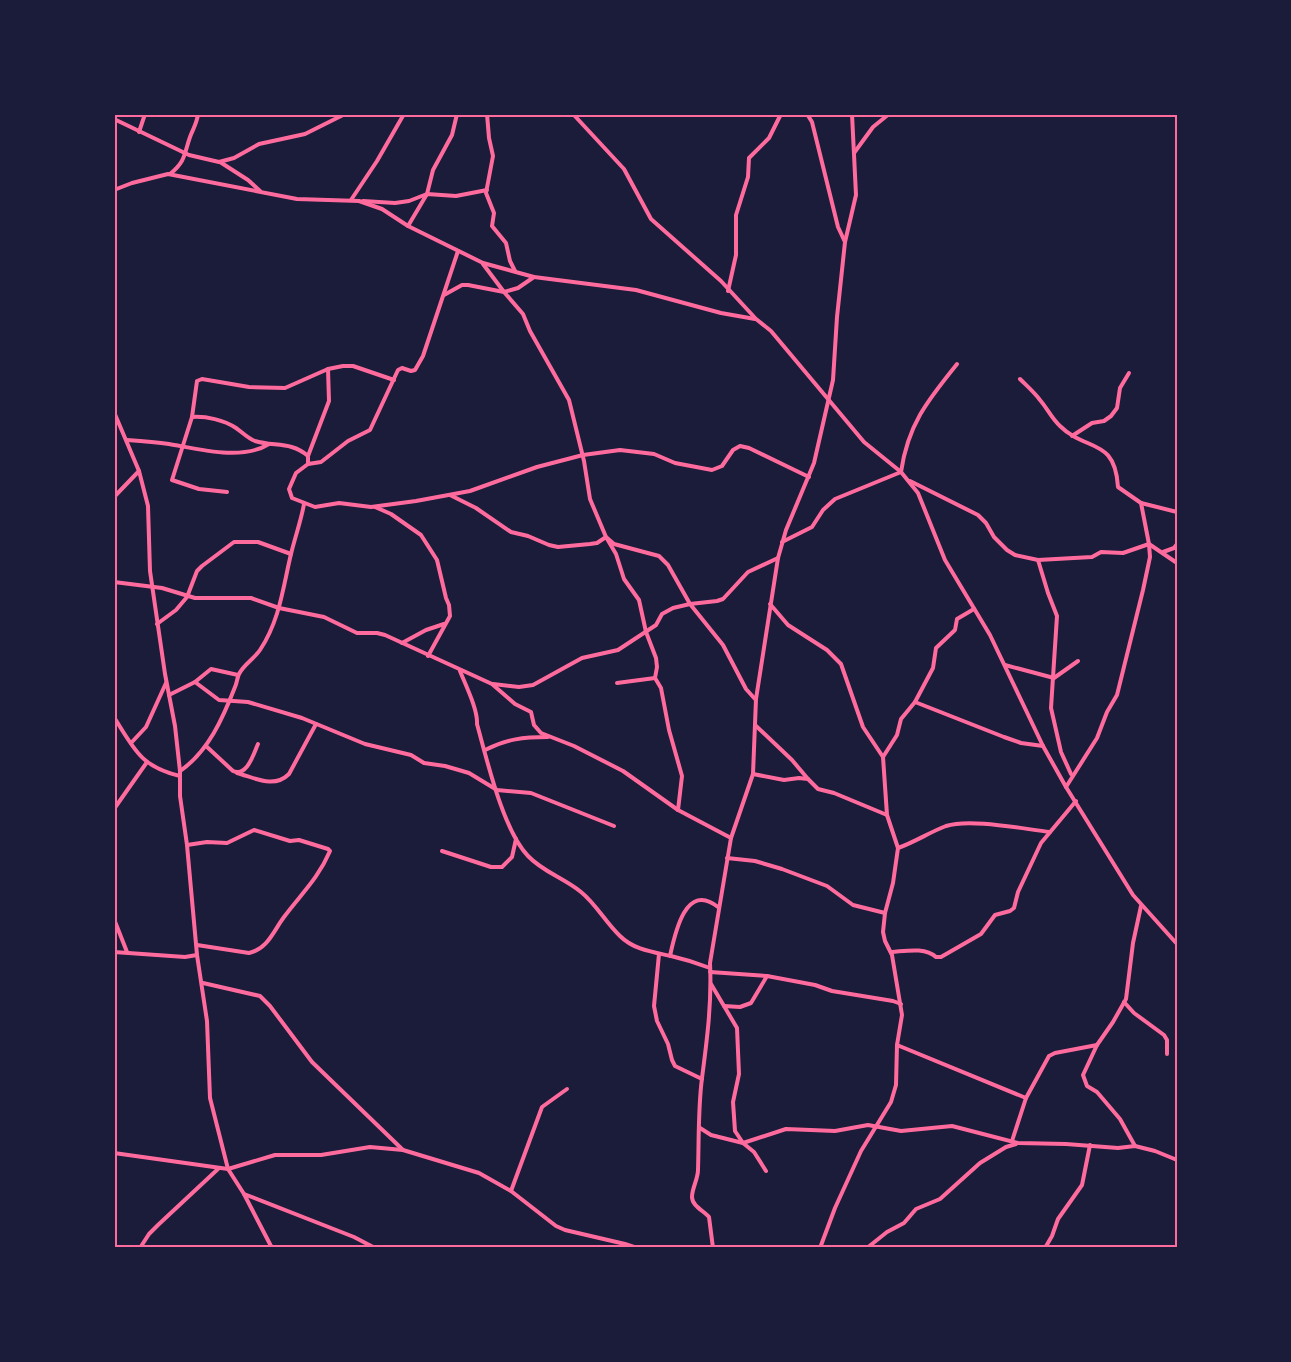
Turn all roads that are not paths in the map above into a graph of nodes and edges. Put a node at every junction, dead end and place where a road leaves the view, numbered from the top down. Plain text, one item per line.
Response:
1 (145, 114) edge
2 (198, 114) edge
3 (345, 114) edge
4 (404, 114) edge
5 (458, 114) edge
6 (487, 114) edge
7 (573, 114) edge
8 (781, 114) edge
9 (807, 114) edge
10 (852, 114) edge
11 (888, 114) edge
12 (114, 119) edge
13 (138, 132) junction
14 (187, 154) junction
15 (854, 154) junction
16 (219, 162) junction
17 (169, 174) junction
18 (114, 190) edge
19 (486, 190) junction
20 (261, 192) junction
21 (427, 194) junction
22 (351, 200) junction
23 (359, 201) junction
24 (408, 226) junction
25 (845, 242) junction
26 (458, 251) junction
27 (483, 263) junction
28 (515, 272) junction
29 (534, 277) junction
30 (728, 291) junction
31 (504, 292) junction
32 (444, 295) junction
33 (756, 320) junction
34 (957, 364) dead end
35 (328, 369) junction
36 (1129, 373) dead end
37 (1020, 379) dead end
38 (394, 380) junction
39 (828, 401) junction
40 (114, 412) edge
41 (192, 417) junction
42 (1072, 436) junction
43 (127, 440) junction
44 (269, 444) junction
45 (181, 447) junction
46 (583, 454) junction
47 (308, 456) junction
48 (308, 464) junction
49 (139, 471) junction
50 (901, 472) junction
51 (809, 477) junction
52 (910, 481) junction
53 (227, 492) dead end
54 (448, 494) junction
55 (114, 497) edge
56 (1141, 503) junction
57 (304, 504) junction
58 (374, 506) junction
59 (1177, 512) edge
60 (606, 537) junction
61 (782, 542) junction
62 (1149, 544) junction
63 (1177, 544) edge
64 (1162, 553) junction
65 (291, 554) junction
66 (778, 558) junction
67 (1038, 560) junction
68 (1177, 563) edge
69 (114, 582) edge
70 (153, 587) junction
71 (187, 597) junction
72 (690, 604) junction
73 (770, 604) junction
74 (279, 608) junction
75 (974, 609) junction
76 (157, 624) junction
77 (445, 624) junction
78 (646, 632) junction
79 (402, 644) junction
80 (428, 656) junction
81 (1078, 661) dead end
82 (1005, 665) junction
83 (460, 670) junction
84 (238, 675) junction
85 (655, 678) junction
86 (1054, 678) junction
87 (166, 682) junction
88 (195, 682) junction
89 (617, 683) dead end
90 (492, 684) junction
91 (169, 695) junction
92 (756, 699) junction
93 (228, 701) junction
94 (915, 702) junction
95 (114, 717) edge
96 (316, 724) junction
97 (755, 725) junction
98 (549, 737) junction
99 (130, 743) junction
100 (258, 744) dead end
101 (206, 746) junction
102 (1043, 746) junction
103 (484, 750) junction
104 (883, 757) junction
105 (147, 762) junction
106 (180, 773) junction
107 (237, 773) junction
108 (753, 774) junction
109 (1072, 775) junction
110 (808, 779) junction
111 (1066, 787) junction
112 (497, 790) junction
113 (1076, 801) junction
114 (114, 808) edge
115 (678, 810) junction
116 (887, 815) junction
117 (614, 826) dead end
118 (1050, 832) junction
119 (516, 838) junction
120 (731, 838) junction
121 (187, 845) junction
122 (898, 848) junction
123 (442, 851) dead end
124 (727, 858) junction
125 (1141, 905) junction
126 (718, 907) junction
127 (885, 913) junction
128 (114, 919) edge
129 (1177, 944) edge
130 (197, 945) junction
131 (114, 952) edge
132 (127, 952) junction
133 (891, 952) junction
134 (659, 954) junction
135 (197, 955) junction
136 (670, 956) junction
137 (710, 970) junction
138 (767, 976) junction
139 (203, 983) junction
140 (711, 984) junction
141 (1124, 1002) junction
142 (901, 1005) junction
143 (723, 1006) junction
144 (897, 1045) junction
145 (1096, 1045) junction
146 (1167, 1054) dead end
147 (702, 1079) junction
148 (567, 1089) dead end
149 (1026, 1098) junction
150 (876, 1127) junction
151 (700, 1128) junction
152 (1012, 1141) junction
153 (743, 1143) junction
154 (1018, 1143) junction
155 (1090, 1145) junction
156 (1135, 1146) junction
157 (403, 1150) junction
158 (114, 1153) edge
159 (1177, 1160) edge
160 (219, 1169) junction
161 (228, 1169) junction
162 (766, 1171) dead end
163 (511, 1191) junction
164 (243, 1194) junction
165 (140, 1248) edge
166 (272, 1248) edge
167 (375, 1248) edge
168 (637, 1248) edge
169 (713, 1248) edge
170 (820, 1248) edge
171 (867, 1248) edge
172 (1045, 1248) edge

1 - 13 street
2 - 14 street
3 - 16 street
4 - 22 street
5 - 21 street
6 - 19 street
7 - 30 street
8 - 30 street
9 - 25 street
10 - 15 street
11 - 15 street
12 - 13 street
13 - 14 street
14 - 16 street
14 - 17 street
15 - 25 street
16 - 20 street
17 - 18 street
17 - 20 street
19 - 21 street
19 - 28 street
20 - 22 street
21 - 23 street
21 - 24 street
22 - 23 street
23 - 24 street
24 - 26 street
25 - 39 street
26 - 27 street
26 - 32 street
27 - 28 street
27 - 31 street
28 - 29 street
29 - 31 street
29 - 33 street
30 - 33 street
31 - 32 street
31 - 46 street
32 - 38 street
33 - 39 street
34 - 50 street
35 - 38 street
35 - 41 street
35 - 47 street
36 - 42 street
37 - 42 street
38 - 48 street
39 - 50 street
39 - 51 street
40 - 43 street
41 - 44 street
41 - 45 street
42 - 56 street
43 - 45 street
43 - 49 street
44 - 45 street
44 - 47 street
45 - 53 street
46 - 51 street
46 - 54 street
46 - 60 street
47 - 48 street
48 - 57 street
49 - 55 street
49 - 70 street
50 - 52 street
50 - 61 street
51 - 61 street
52 - 67 street
52 - 75 street
54 - 58 street
54 - 60 street
56 - 59 street
56 - 62 street
57 - 58 street
57 - 65 street
58 - 77 street
60 - 72 street
60 - 78 street
61 - 66 street
62 - 64 street
62 - 67 street
62 - 109 street
63 - 64 street
64 - 68 street
65 - 71 street
65 - 74 street
66 - 72 street
66 - 73 street
67 - 86 street
69 - 70 street
70 - 71 street
70 - 76 street
71 - 74 street
71 - 76 street
72 - 78 street
72 - 92 street
73 - 92 street
73 - 104 street
74 - 79 street
74 - 84 street
75 - 82 street
75 - 94 street
76 - 87 street
77 - 79 street
77 - 80 street
78 - 85 street
78 - 90 street
79 - 80 street
80 - 83 street
81 - 86 street
82 - 86 street
82 - 102 street
83 - 90 street
83 - 103 street
84 - 88 street
84 - 93 street
85 - 89 street
85 - 115 street
86 - 109 street
87 - 91 street
87 - 99 street
88 - 91 street
88 - 93 street
90 - 98 street
91 - 106 street
92 - 97 street
93 - 96 street
93 - 101 street
94 - 102 street
94 - 104 street
95 - 99 street
96 - 107 street
96 - 112 street
97 - 108 street
97 - 110 street
98 - 103 street
98 - 115 street
99 - 105 street
100 - 107 street
101 - 106 street
101 - 107 street
102 - 111 street
103 - 112 street
104 - 116 street
105 - 106 street
105 - 114 street
106 - 121 street
108 - 110 street
108 - 120 street
109 - 111 street
110 - 116 street
111 - 113 street
112 - 117 street
112 - 119 street
113 - 118 street
113 - 125 street
115 - 120 street
116 - 122 street
118 - 122 street
118 - 133 street
119 - 123 street
119 - 134 street
120 - 124 street
121 - 130 street
121 - 130 street
122 - 127 street
124 - 126 street
124 - 127 street
125 - 129 street
125 - 141 street
126 - 136 street
126 - 137 street
127 - 133 street
128 - 132 street
130 - 135 street
131 - 132 street
132 - 135 street
133 - 142 street
134 - 136 street
134 - 147 street
135 - 139 street
136 - 137 street
137 - 138 street
137 - 140 street
138 - 142 street
138 - 143 street
139 - 157 street
139 - 161 street
140 - 143 street
140 - 147 street
141 - 145 street
141 - 146 street
142 - 144 street
143 - 153 street
144 - 149 street
144 - 150 street
145 - 149 street
145 - 156 street
147 - 151 street
148 - 163 street
149 - 152 street
150 - 152 street
150 - 153 street
150 - 170 street
151 - 153 street
151 - 169 street
152 - 154 street
153 - 162 street
154 - 155 street
154 - 171 street
155 - 156 street
155 - 172 street
156 - 159 street
157 - 161 street
157 - 163 street
158 - 160 street
160 - 161 street
160 - 165 street
161 - 164 street
163 - 168 street
164 - 166 street
164 - 167 street

